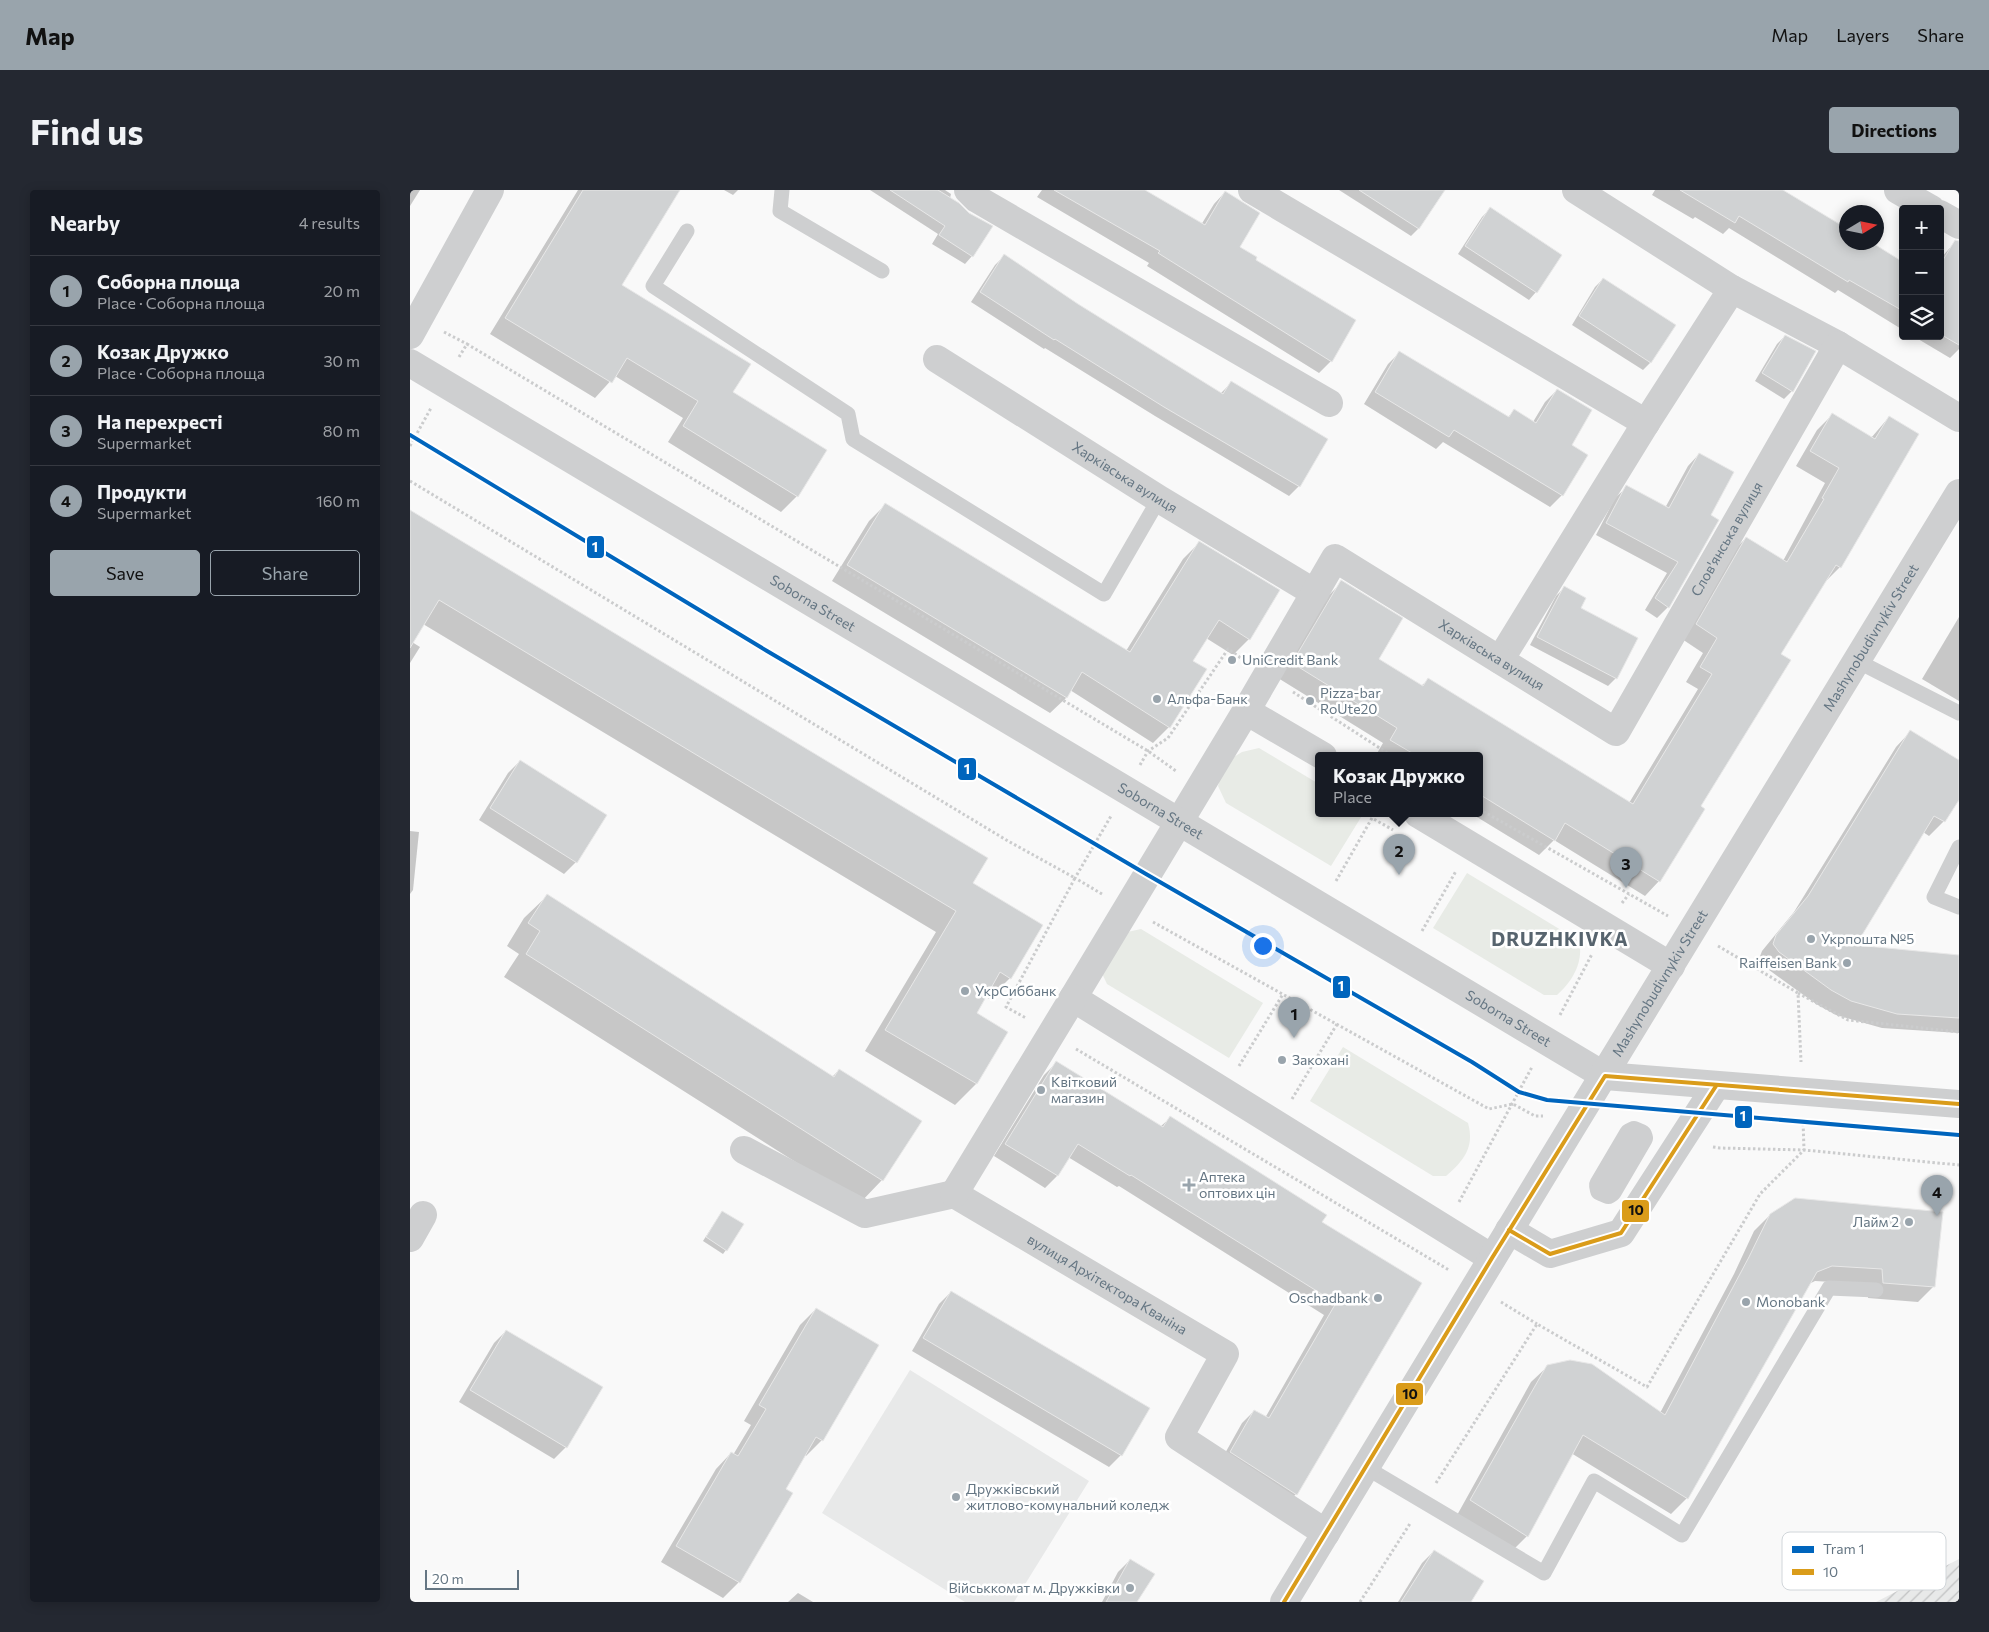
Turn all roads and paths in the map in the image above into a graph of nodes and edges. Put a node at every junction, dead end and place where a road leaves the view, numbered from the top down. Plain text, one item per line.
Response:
1 (490, 190) edge
2 (782, 190) edge
3 (968, 190) edge
4 (1252, 190) edge
5 (1576, 190) edge
6 (1898, 190) edge
7 (1924, 205) edge
8 (1944, 216) edge
9 (1959, 225) edge
10 (687, 231) dead end
11 (882, 271) dead end
12 (1732, 289) junction
13 (410, 335) edge
14 (1838, 345) junction
15 (937, 359) dead end
16 (410, 363) edge
17 (444, 384) junction
18 (1329, 403) dead end
19 (1959, 418) edge
20 (1646, 423) junction
21 (410, 446) edge
22 (410, 481) edge
23 (1959, 493) edge
24 (1159, 499) junction
25 (1320, 585) junction
26 (1500, 660) junction
27 (1857, 661) junction
28 (1267, 675) junction
29 (1246, 711) junction
30 (1959, 713) edge
31 (1616, 732) joint
32 (1148, 751) junction
33 (1315, 752) edge
34 (1386, 752) edge
35 (1198, 788) junction
36 (1126, 790) junction
37 (1423, 817) edge
38 (1178, 821) junction
39 (1395, 832) dead end
40 (1959, 847) edge
41 (1449, 866) dead end
42 (1074, 878) junction
43 (1345, 886) dead end
44 (1629, 894) dead end
45 (1959, 907) edge
46 (1606, 926) junction
47 (1430, 936) dead end
48 (1672, 966) junction
49 (1798, 993) dead end
50 (1283, 994) dead end
51 (1073, 998) junction
52 (1337, 1024) dead end
53 (1959, 1032) edge
54 (1051, 1034) junction
55 (1546, 1041) junction
56 (1605, 1076) junction
57 (1716, 1086) junction
58 (1223, 1091) junction
59 (1959, 1104) edge
60 (1202, 1124) junction
61 (1277, 1125) junction
62 (744, 1150) dead end
63 (1258, 1157) junction
64 (1959, 1165) edge
65 (954, 1194) junction
66 (1444, 1228) junction
67 (1509, 1230) junction
68 (1428, 1258) junction
69 (1492, 1258) junction
70 (1456, 1275) dead end
71 (1876, 1290) dead end
72 (1365, 1468) junction
73 (1423, 1503) junction
74 (1326, 1533) junction
75 (1284, 1602) edge
76 (1360, 1602) edge

1 - 13 street
2 - 11 lane
3 - 18 street
4 - 20 street
5 - 12 street
6 - 7 street
8 - 9 street
10 - 24 lane
12 - 14 street
12 - 20 street
14 - 19 street
14 - 31 street, Слов'янська вулиця
15 - 24 street, Харківська вулиця
16 - 17 street, Soborna Street
17 - 21 path
17 - 32 path
17 - 36 street, Soborna Street
20 - 26 street
22 - 42 path
23 - 27 street, Mashynobudivnykiv Street
24 - 25 street, Харківська вулиця
25 - 26 street, Харківська вулиця
25 - 28 street
26 - 31 street, Харківська вулиця
27 - 30 lane
27 - 48 street, Mashynobudivnykiv Street
28 - 29 street
28 - 32 path
28 - 34 path
29 - 33 street
29 - 35 street
32 - 35 path
32 - 36 path
35 - 38 street
36 - 38 street, Soborna Street
36 - 42 path
37 - 46 street
38 - 51 street
38 - 55 street, Soborna Street
39 - 43 path
40 - 45 lane
41 - 47 path
42 - 54 path
44 - 46 path
46 - 48 street
46 - 55 path
48 - 56 street, Mashynobudivnykiv Street
49 - 53 path
50 - 58 path
51 - 54 street
51 - 58 street
52 - 61 path
54 - 60 path
54 - 65 street
55 - 56 street, Soborna Street
55 - 66 path
56 - 57 street, Soborna Street
56 - 67 street, Mashynobudivnykiv Street
57 - 59 street, Soborna Street
57 - 67 street
58 - 60 path
58 - 61 street
60 - 63 path
61 - 63 path
61 - 66 street
62 - 65 street
63 - 68 path
64 - 73 path
65 - 74 street, вулиця Архітектора Кваніна
66 - 68 path
66 - 69 street
67 - 69 street, Mashynobudivnykiv Street
68 - 70 path
69 - 72 street, Mashynobudivnykiv Street
71 - 73 lane
72 - 73 lane
72 - 74 street, Mashynobudivnykiv Street
73 - 76 path
74 - 75 street, Mashynobudivnykiv Street

